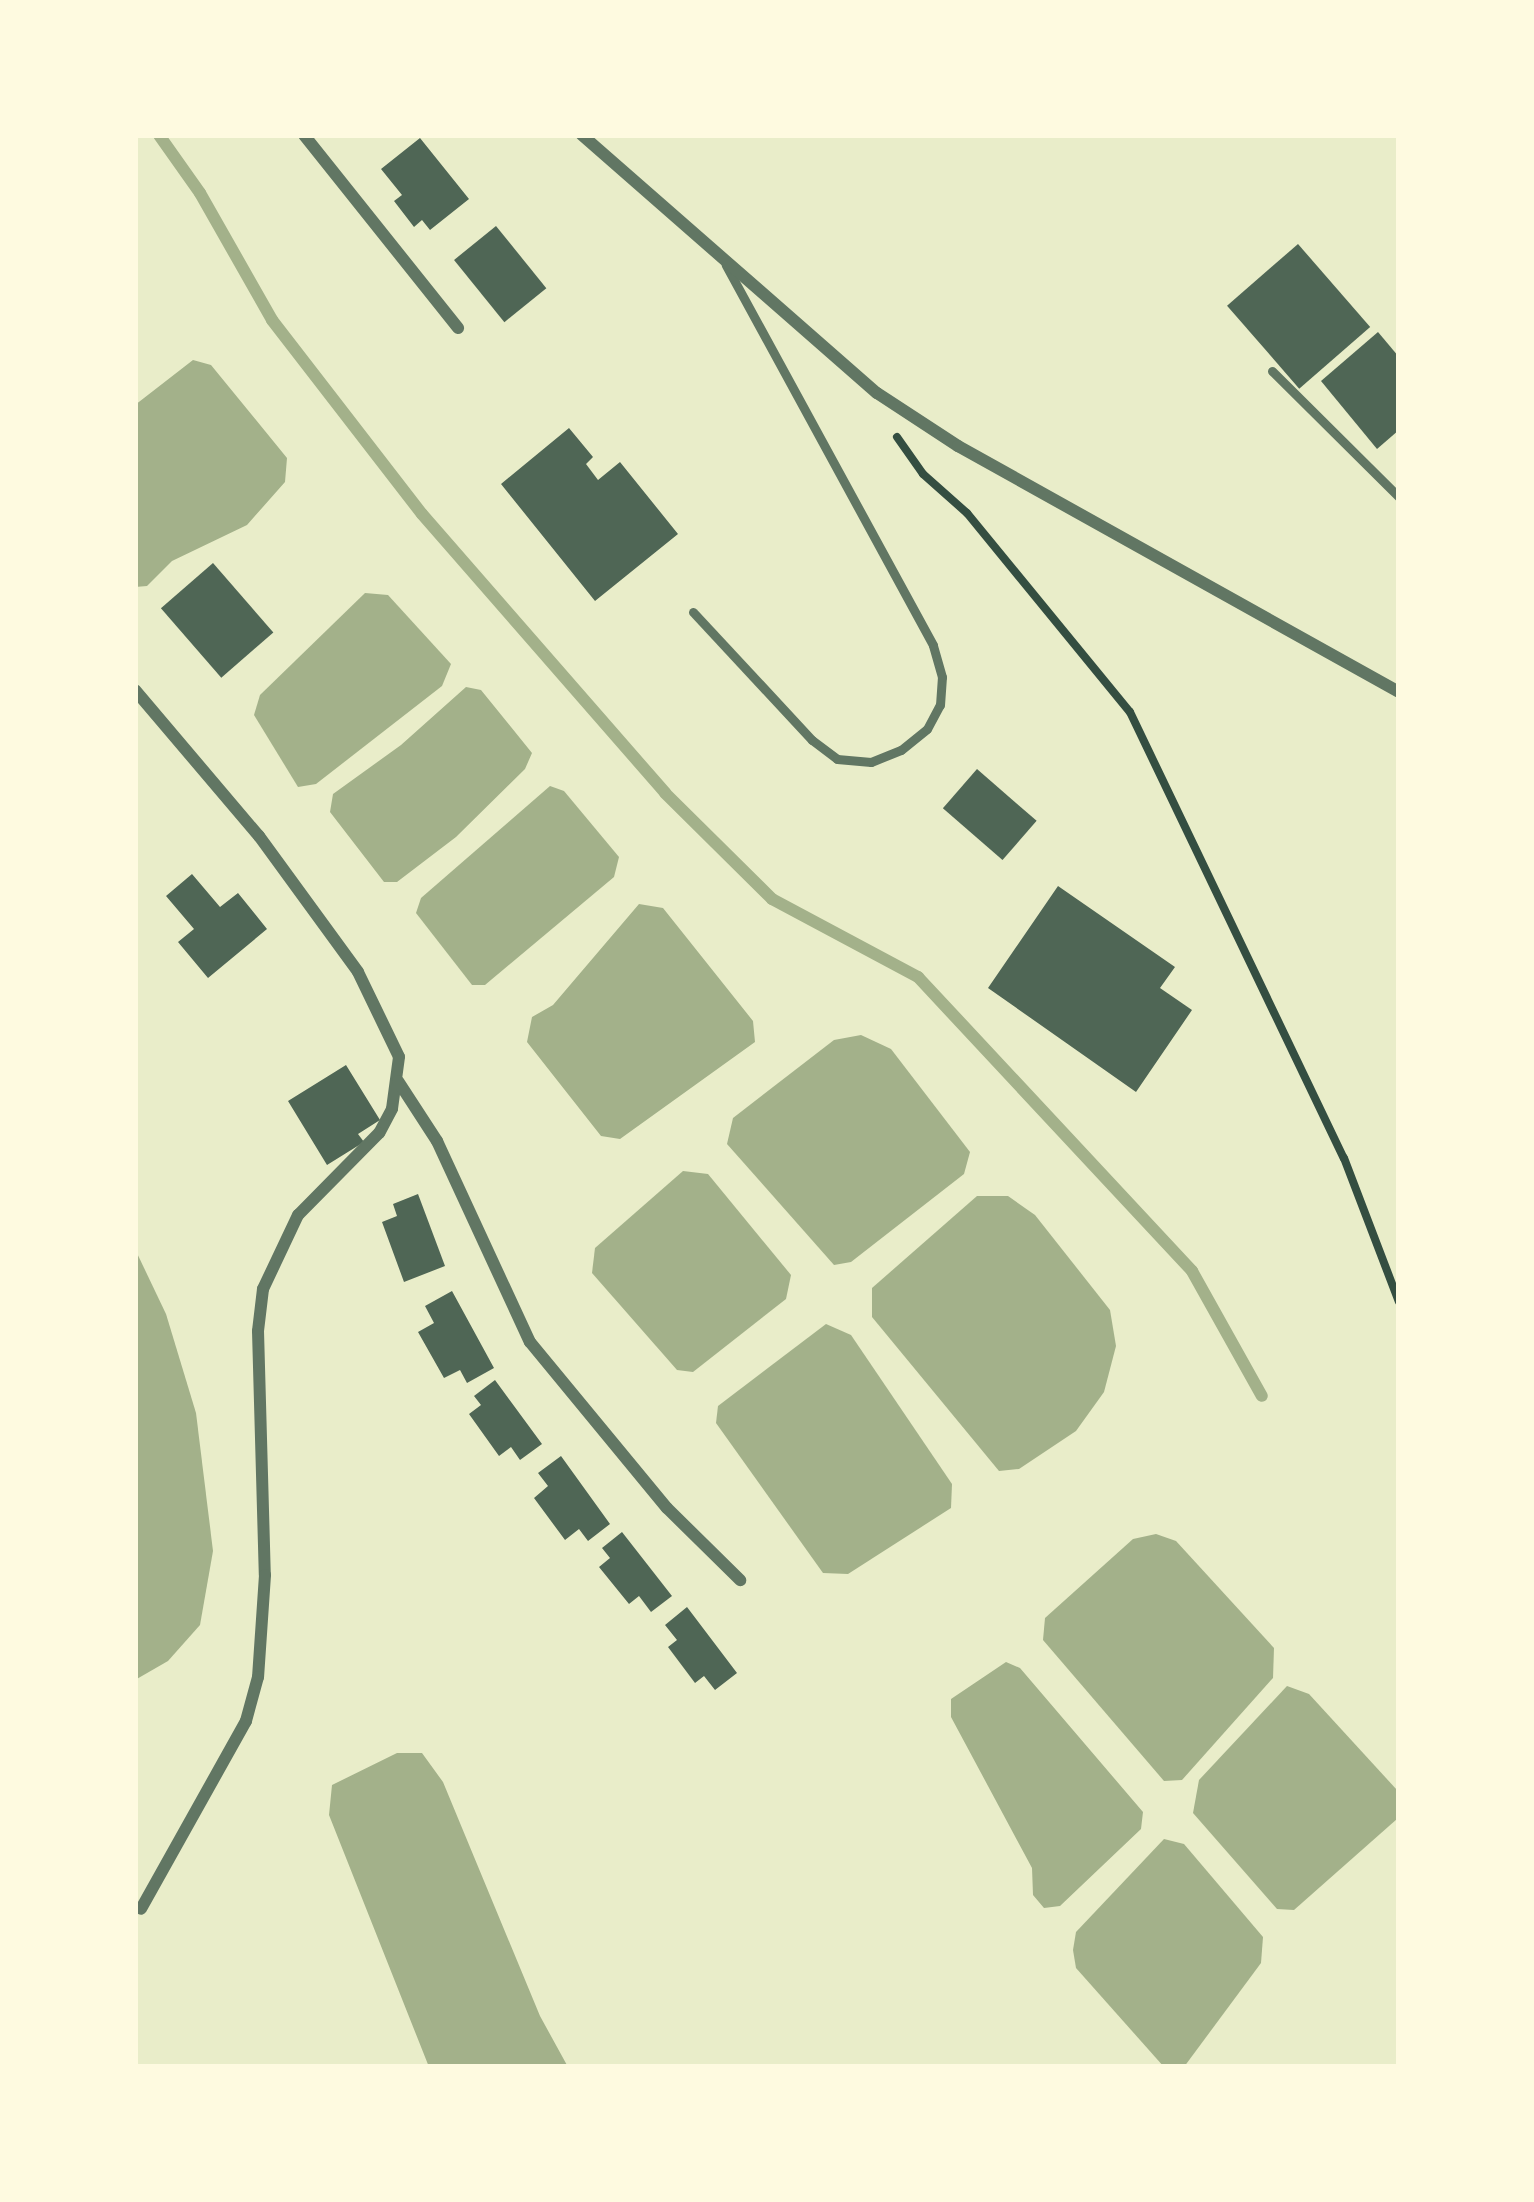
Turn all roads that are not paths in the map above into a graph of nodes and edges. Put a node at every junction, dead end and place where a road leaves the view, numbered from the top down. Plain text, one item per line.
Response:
1 (304, 135) edge
2 (582, 135) edge
3 (723, 260) junction
4 (458, 328) dead end
5 (1272, 371) dead end
6 (1399, 496) edge
7 (692, 612) dead end
8 (135, 690) edge
9 (1399, 692) edge
10 (398, 1081) junction
11 (740, 1580) dead end
12 (141, 1909) dead end

1 - 4 street
2 - 3 street
3 - 7 lane
3 - 9 street
5 - 6 lane
8 - 10 street
10 - 11 street
10 - 12 street

